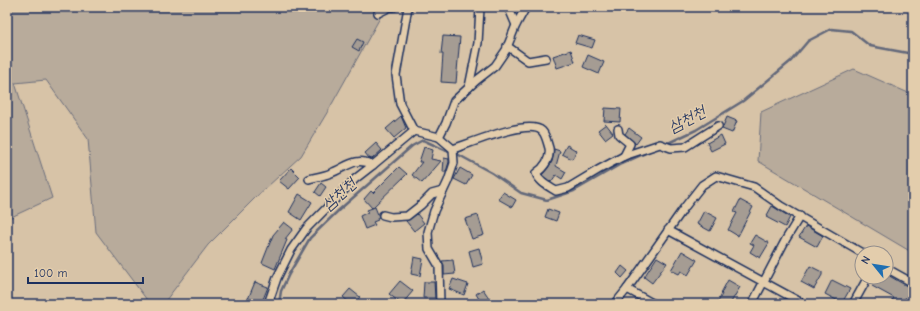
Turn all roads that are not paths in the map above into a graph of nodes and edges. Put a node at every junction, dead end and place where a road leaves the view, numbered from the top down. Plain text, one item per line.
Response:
1 (394, 7) edge
2 (408, 7) edge
3 (511, 7) edge
4 (526, 7) edge
5 (480, 8) edge
6 (378, 13) dead end
7 (516, 25) junction
8 (507, 46) junction
9 (546, 58) dead end
10 (469, 87) junction
11 (718, 126) dead end
12 (618, 129) dead end
13 (414, 131) junction
14 (439, 137) junction
15 (453, 149) junction
16 (624, 156) junction
17 (373, 165) junction
18 (309, 179) dead end
19 (443, 191) junction
20 (383, 216) dead end
21 (800, 216) junction
22 (668, 230) junction
23 (854, 248) edge
24 (894, 272) edge
25 (764, 282) junction
26 (913, 283) edge
27 (864, 285) edge
28 (627, 289) junction
29 (268, 304) edge
30 (440, 304) edge
31 (615, 304) edge
32 (654, 304) edge
33 (752, 304) edge
34 (804, 304) edge
35 (853, 304) edge

1 - 6 street
2 - 13 street
3 - 7 street
4 - 7 street
5 - 10 street
7 - 8 street
8 - 9 street
8 - 10 street
10 - 14 street
11 - 16 street
12 - 16 street
13 - 14 street
13 - 17 street
14 - 15 street
15 - 16 street
15 - 19 street
17 - 18 street
17 - 29 street
19 - 20 street
19 - 30 street
21 - 22 street
21 - 23 street
21 - 25 street
22 - 25 street
22 - 28 street
24 - 26 street
25 - 33 street
25 - 34 street
27 - 35 street
28 - 31 street
28 - 32 street

